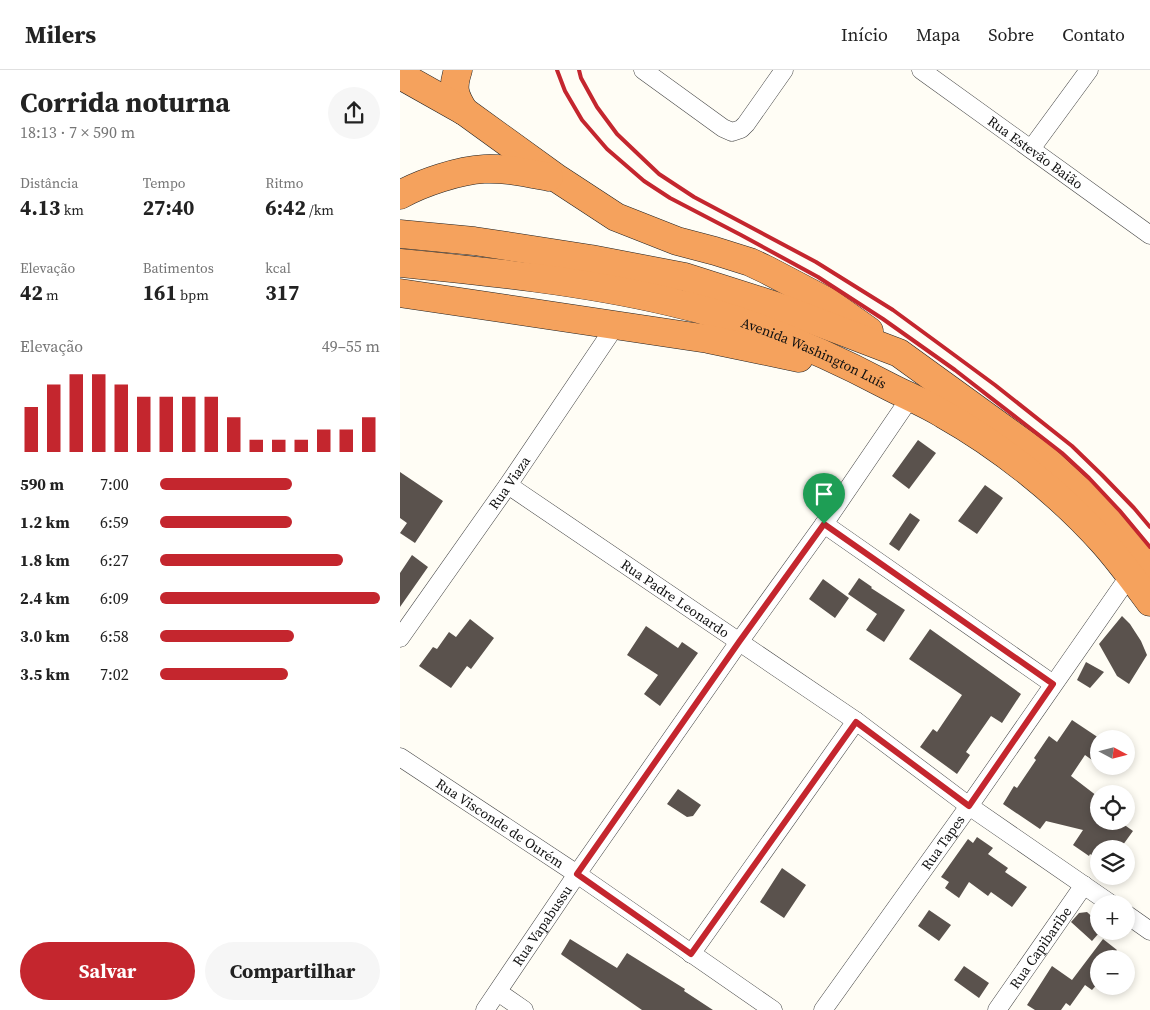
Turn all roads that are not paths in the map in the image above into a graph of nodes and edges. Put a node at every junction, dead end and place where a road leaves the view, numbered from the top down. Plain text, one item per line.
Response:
1 (458, 70) edge
2 (643, 70) edge
3 (784, 70) edge
4 (921, 70) edge
5 (1089, 70) edge
6 (400, 75) edge
7 (464, 111) junction
8 (1031, 149) junction
9 (558, 179) junction
10 (400, 194) edge
11 (400, 234) edge
12 (1150, 235) edge
13 (400, 263) edge
14 (400, 293) edge
15 (616, 325) junction
16 (899, 353) junction
17 (847, 365) junction
18 (910, 398) junction
19 (508, 485) junction
20 (824, 524) junction
21 (1143, 561) edge
22 (1150, 602) edge
23 (400, 638) edge
24 (739, 642) junction
25 (1053, 684) junction
26 (856, 722) junction
27 (400, 757) edge
28 (969, 806) junction
29 (577, 874) junction
30 (1084, 885) junction
31 (1098, 895) edge
32 (1135, 920) edge
33 (1150, 931) edge
34 (691, 954) junction
35 (498, 992) junction
36 (485, 1010) edge
37 (524, 1010) edge
38 (773, 1010) edge
39 (823, 1010) edge
40 (997, 1010) edge

1 - 7 highway
2 - 3 street
4 - 8 street, Rua Estevão Baião
5 - 8 street
6 - 7 highway
7 - 9 highway
8 - 12 street, Rua Estevão Baião
9 - 10 highway
9 - 16 highway
11 - 16 highway, Avenida Washington Luís
13 - 17 highway, Avenida Washington Luís
14 - 15 highway
15 - 17 highway
15 - 19 street, Rua Viaza
16 - 21 highway, Avenida Washington Luís
17 - 18 highway, Avenida Washington Luís
18 - 20 street, Rua Vapabussu
18 - 21 highway, Avenida Washington Luís
19 - 23 street, Rua Viaza
19 - 24 street, Rua Padre Leonardo
20 - 24 street, Rua Vapabussu
20 - 25 street
21 - 22 highway, Avenida Washington Luís
21 - 25 street, Rua Tapes
24 - 26 street, Rua Padre Leonardo
24 - 29 street, Rua Vapabussu
25 - 28 street, Rua Tapes
26 - 28 street, Rua Padre Leonardo
26 - 34 street
27 - 29 street, Rua Visconde de Ourém
28 - 30 street, Rua Padre Leonardo
28 - 39 street, Rua Tapes
29 - 34 street, Rua Visconde de Ourém
29 - 35 street, Rua Vapabussu
30 - 31 street, Rua Padre Leonardo
30 - 40 street, Rua Capibaribe
32 - 33 street
34 - 38 street, Rua Visconde de Ourém
35 - 36 street, Rua Vapabussu
35 - 37 street

